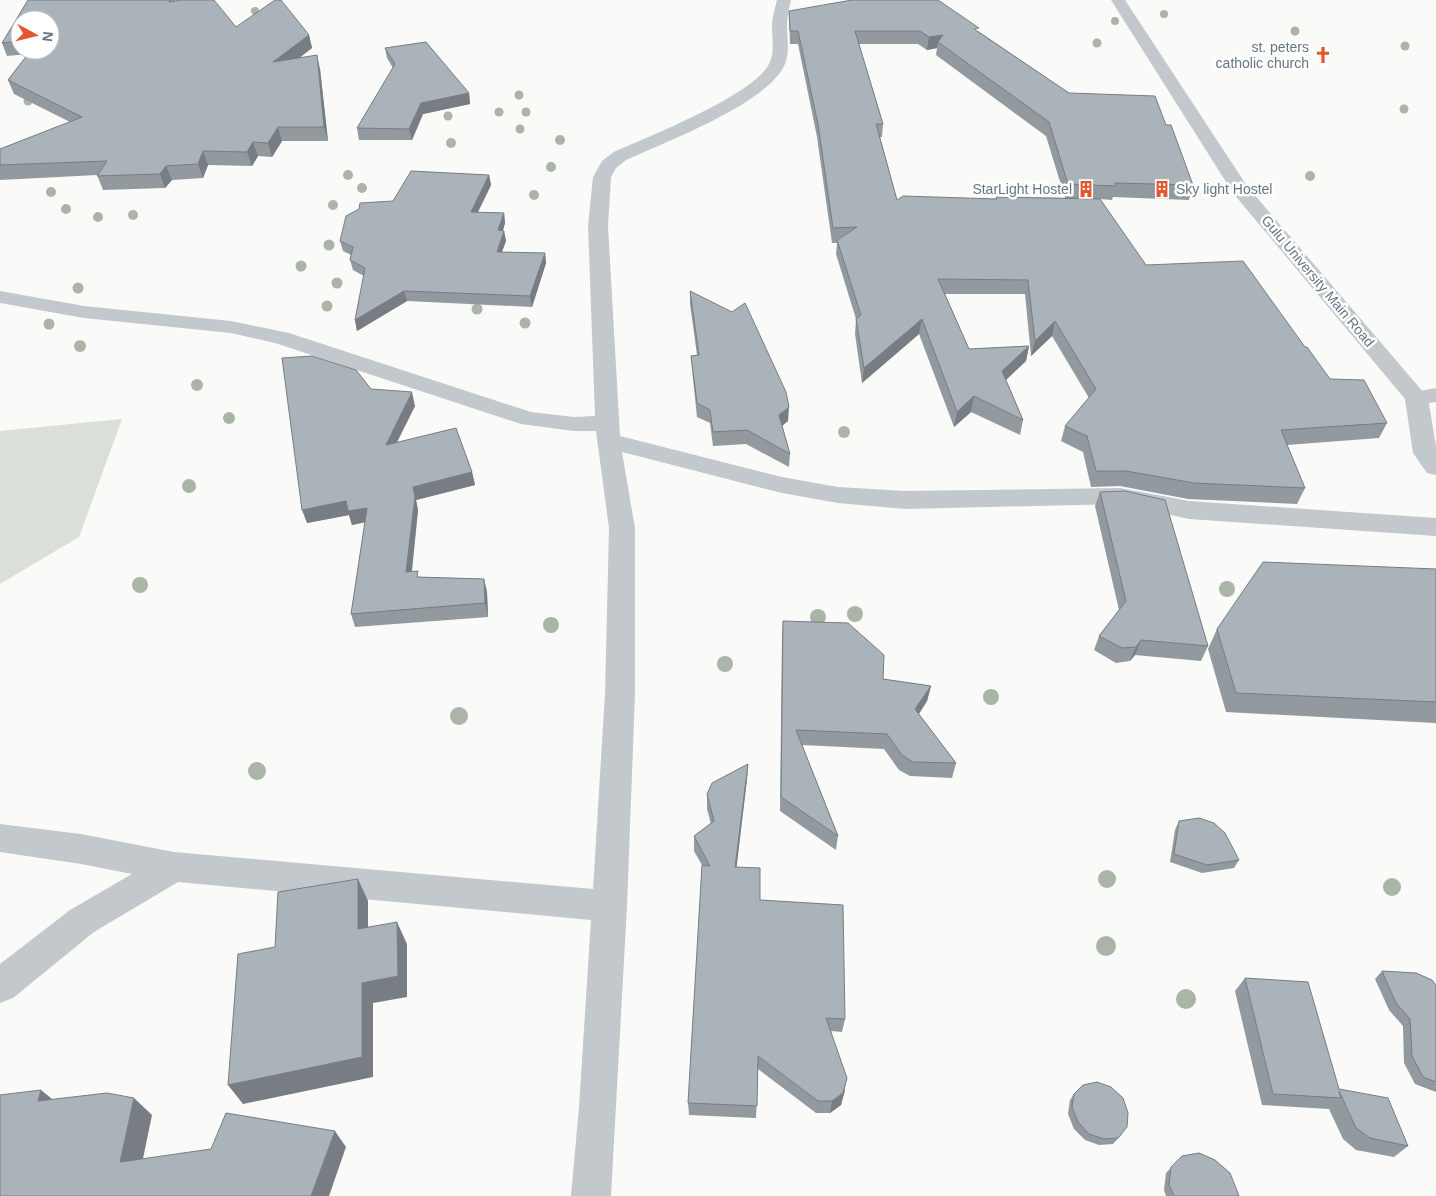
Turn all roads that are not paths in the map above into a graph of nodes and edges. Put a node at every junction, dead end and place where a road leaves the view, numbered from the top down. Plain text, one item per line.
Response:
1 (784, 0) edge
2 (1118, 0) edge
3 (0, 297) edge
4 (1426, 396) edge
5 (607, 432) junction
6 (1436, 467) edge
7 (1436, 526) edge
8 (0, 838) edge
9 (174, 867) junction
10 (610, 906) junction
11 (0, 986) edge
12 (591, 1196) edge

1 - 5 street
2 - 4 street, Gulu University Main Road
3 - 5 street
4 - 6 street, Gulu University Main Road
5 - 7 street
5 - 10 street
8 - 9 street
9 - 10 street
9 - 11 street
10 - 12 street

